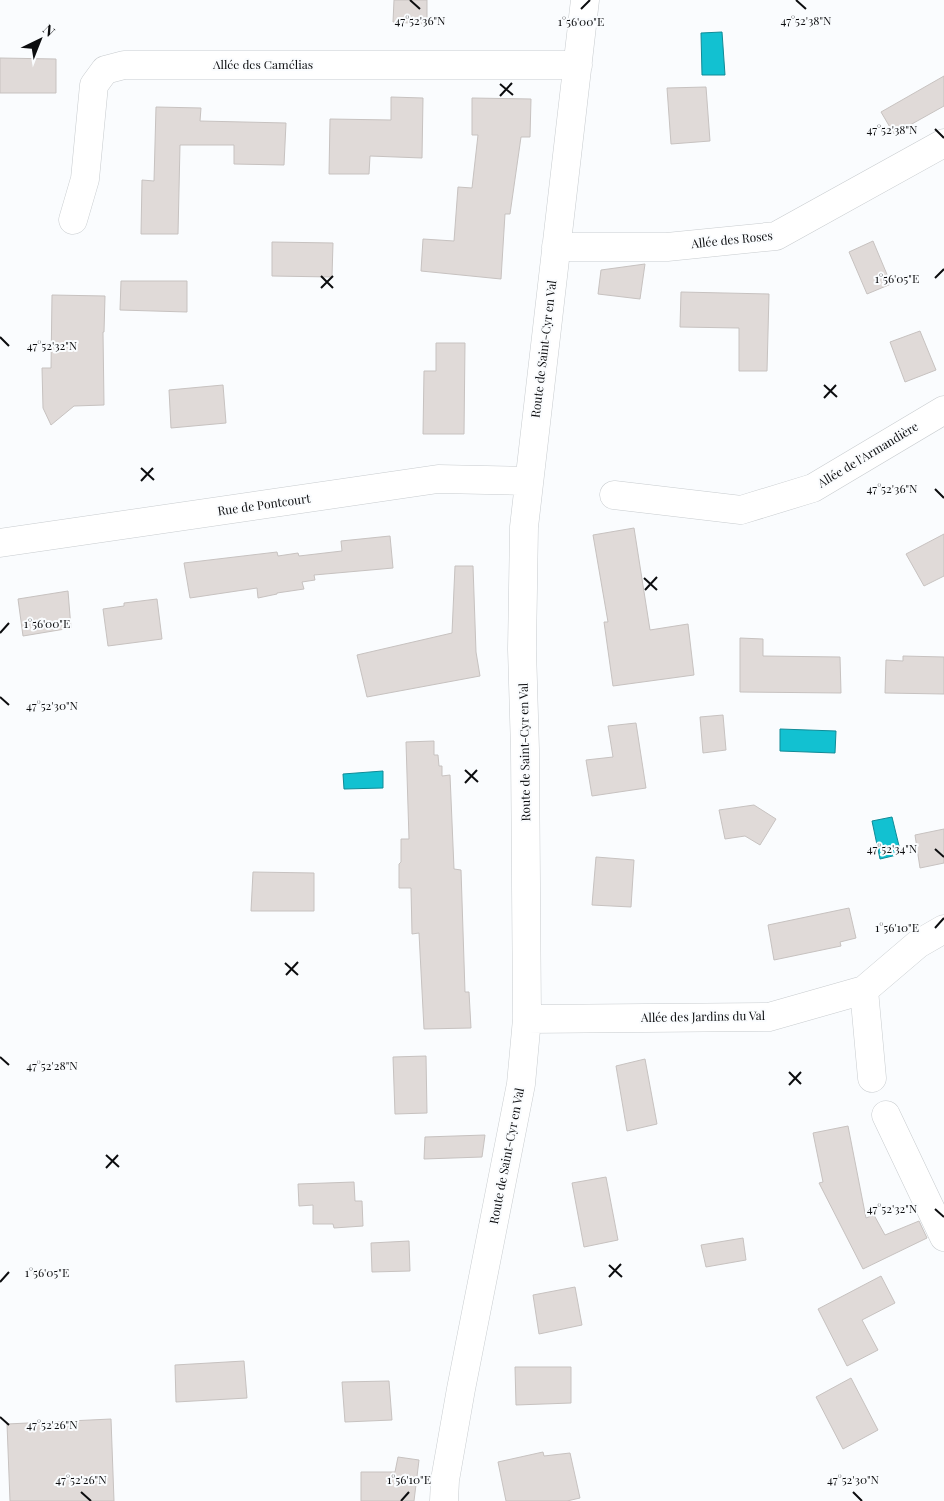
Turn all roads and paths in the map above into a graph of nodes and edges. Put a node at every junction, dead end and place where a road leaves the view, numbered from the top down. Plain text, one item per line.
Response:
1 (585, 0) edge
2 (578, 65) junction
3 (944, 143) edge
4 (73, 220) dead end
5 (556, 247) junction
6 (944, 410) edge
7 (529, 480) junction
8 (614, 495) dead end
9 (0, 543) edge
10 (944, 929) edge
11 (864, 990) junction
12 (527, 1019) junction
13 (872, 1078) dead end
14 (886, 1115) dead end
15 (944, 1237) edge
16 (444, 1501) edge

1 - 2 street, Route de Saint-Cyr en Val
2 - 4 street, Allée des Camélias
2 - 5 street, Route de Saint-Cyr en Val
3 - 5 street, Allée des Roses
5 - 7 street, Route de Saint-Cyr en Val
6 - 8 street, Allée de l'Armandière
7 - 9 street, Rue de Pontcourt
7 - 12 street, Route de Saint-Cyr en Val
10 - 11 street, Allée des Jardins du Val
11 - 12 street, Allée des Jardins du Val
11 - 13 street
12 - 16 street, Route de Saint-Cyr en Val
14 - 15 street

